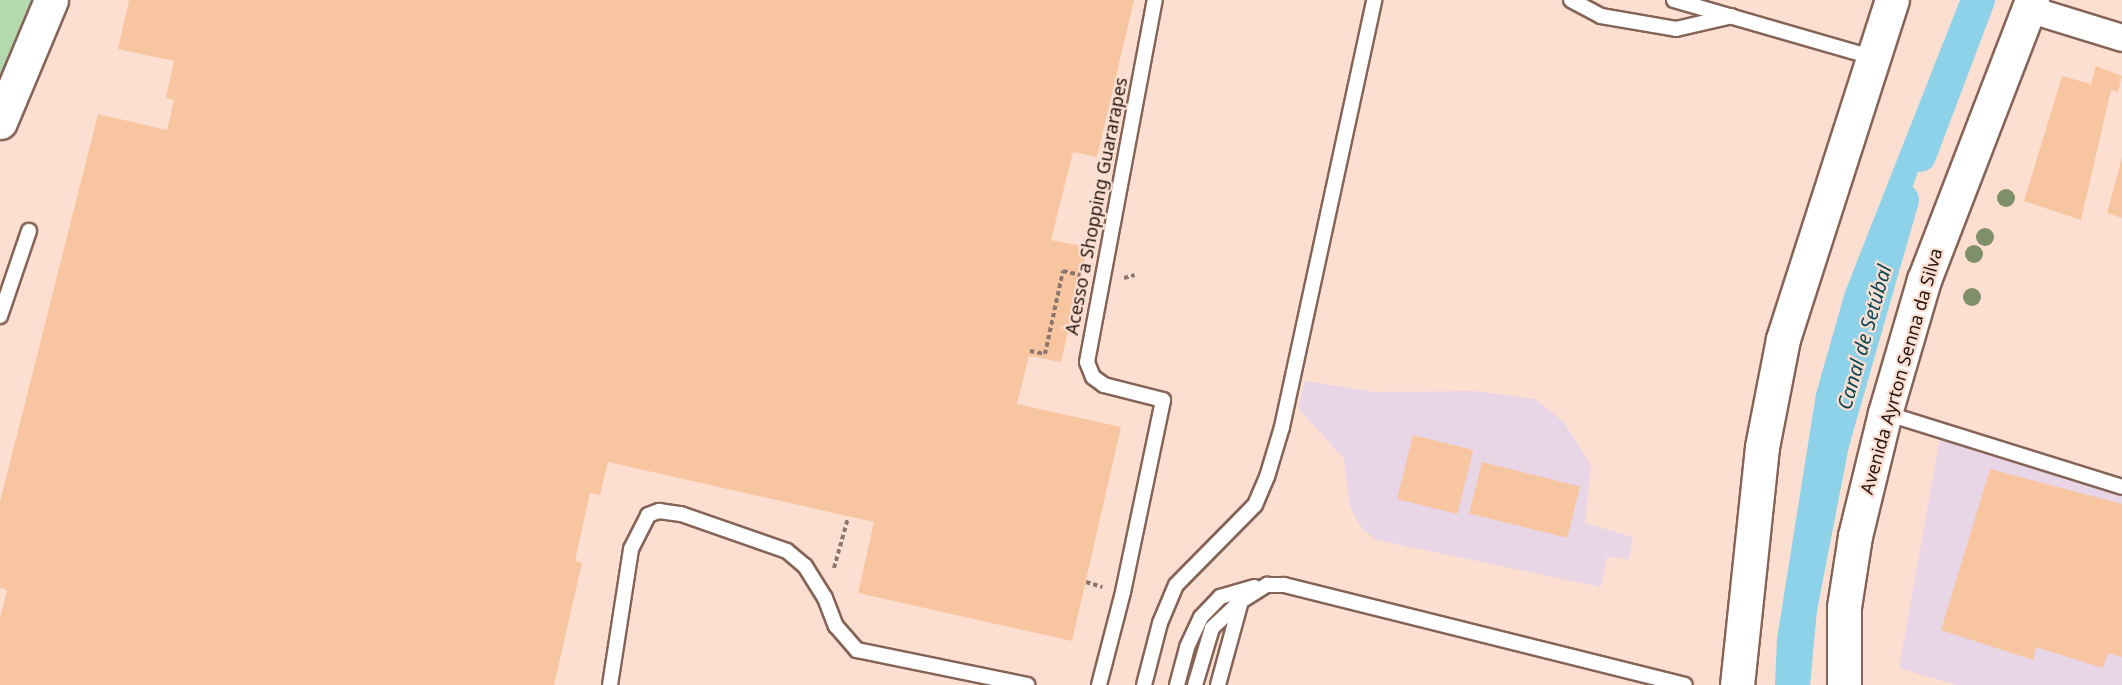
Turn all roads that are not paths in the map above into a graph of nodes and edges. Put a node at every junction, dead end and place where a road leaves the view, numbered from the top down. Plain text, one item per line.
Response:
1 (51, 0) edge
2 (1155, 0) edge
3 (1374, 0) edge
4 (1571, 0) edge
5 (1674, 0) edge
6 (1892, 0) edge
7 (2030, 4) edge
8 (1732, 16) junction
9 (2122, 38) edge
10 (1872, 57) junction
11 (0, 122) edge
12 (29, 231) dead end
13 (0, 316) edge
14 (1885, 413) junction
15 (2122, 487) edge
16 (1267, 585) junction
17 (1240, 601) junction
18 (610, 685) edge
19 (1027, 685) edge
20 (1099, 685) edge
21 (1144, 685) edge
22 (1177, 685) edge
23 (1195, 685) edge
24 (1218, 685) edge
25 (1685, 685) edge
26 (1737, 685) edge
27 (1844, 685) edge

1 - 11 main road
2 - 20 lane, Acesso a Shopping Guararapes
3 - 21 lane
4 - 8 lane
5 - 8 lane
6 - 10 main road
7 - 9 street
7 - 14 main road, Avenida Ayrton Senna da Silva
8 - 10 lane
10 - 26 main road
12 - 13 lane
14 - 15 lane
14 - 27 main road, Avenida Ayrton Senna da Silva
16 - 17 lane
16 - 22 lane
16 - 25 lane
17 - 23 lane
17 - 24 lane
18 - 19 lane

